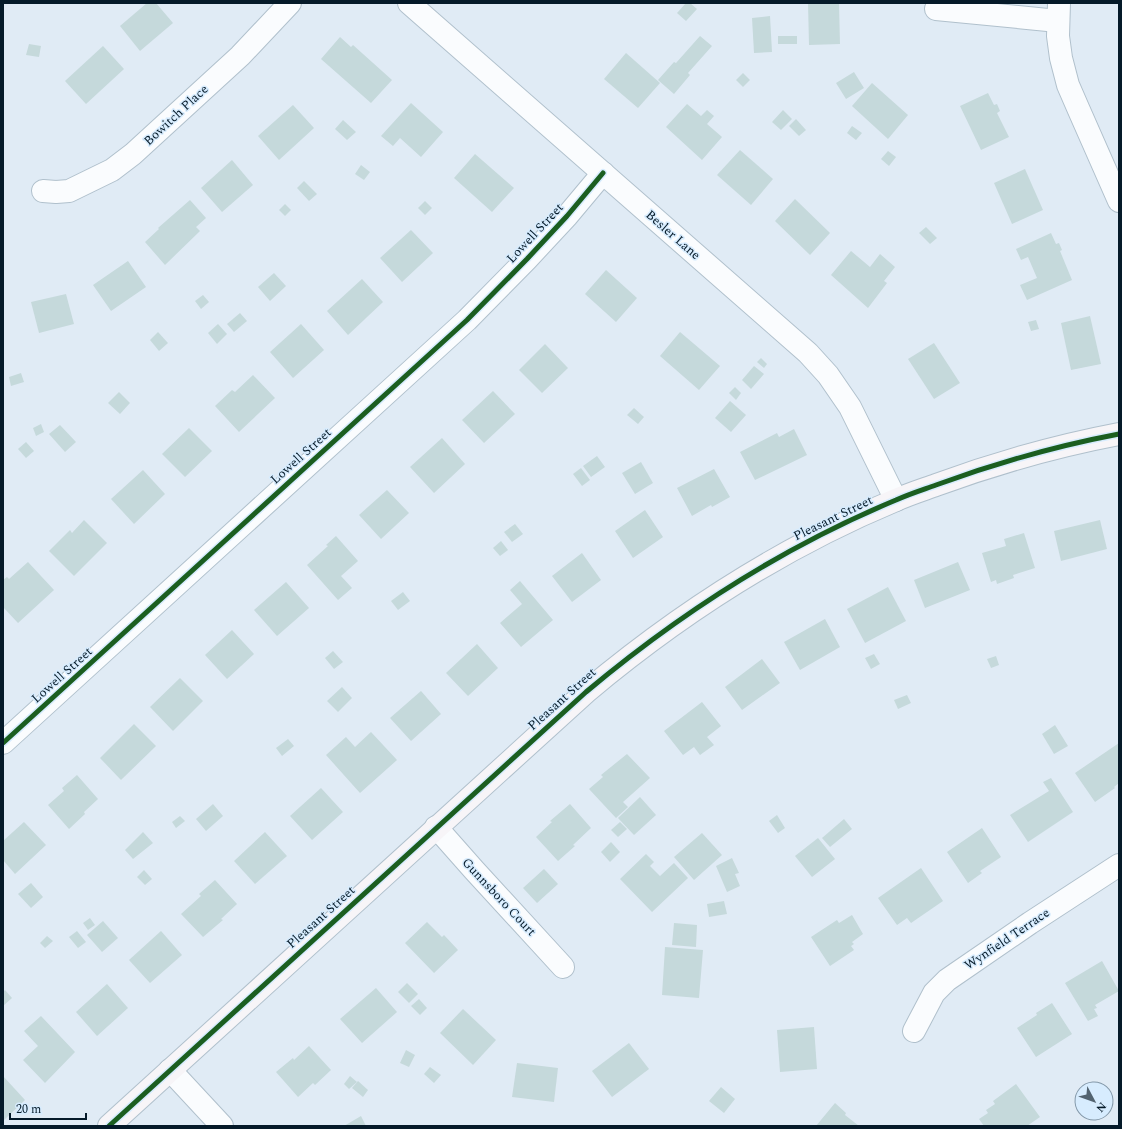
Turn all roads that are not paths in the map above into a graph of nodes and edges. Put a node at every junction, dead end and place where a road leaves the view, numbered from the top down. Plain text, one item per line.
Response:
1 (290, 3) edge
2 (409, 3) edge
3 (936, 9) dead end
4 (1058, 12) edge
5 (603, 173) junction
6 (43, 191) dead end
7 (1119, 201) edge
8 (1119, 434) edge
9 (896, 500) junction
10 (3, 744) edge
11 (436, 827) junction
12 (1119, 865) edge
13 (563, 967) dead end
14 (914, 1031) dead end
15 (170, 1070) junction
16 (109, 1126) edge
17 (222, 1126) edge

1 - 6 street, Bowitch Place
2 - 5 street, Besler Lane
3 - 4 street
4 - 7 street
5 - 9 street, Besler Lane
5 - 10 street, Lowell Street
8 - 9 street, Pleasant Street
9 - 11 street, Pleasant Street
11 - 13 street, Gunnsboro Court
11 - 15 street, Pleasant Street
12 - 14 street, Wynfield Terrace
15 - 16 street, Pleasant Street
15 - 17 street

